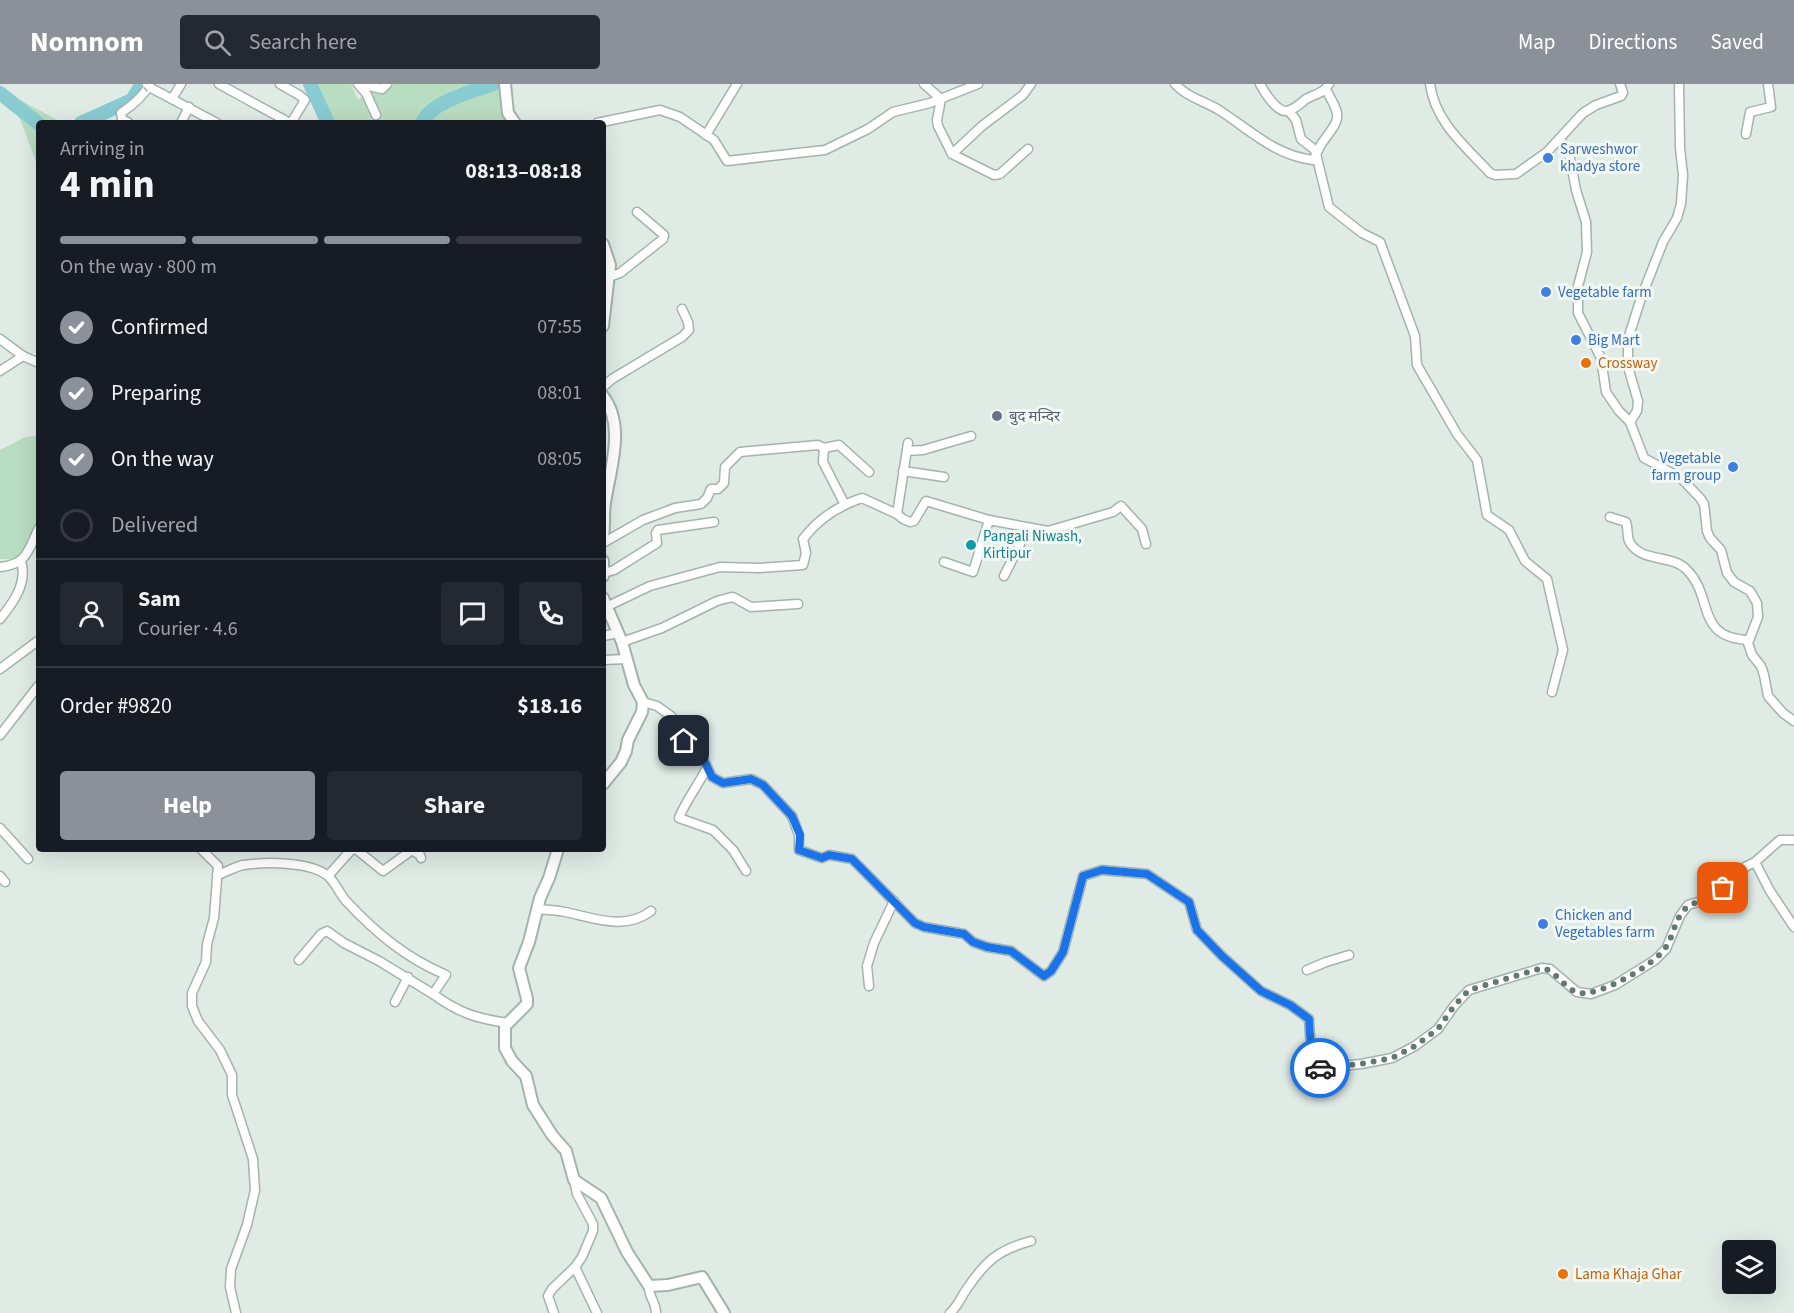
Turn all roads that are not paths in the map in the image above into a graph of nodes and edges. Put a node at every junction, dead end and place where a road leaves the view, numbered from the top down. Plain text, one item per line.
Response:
1 (181, 84) edge
2 (219, 84) edge
3 (280, 84) edge
4 (301, 84) edge
5 (360, 84) edge
6 (387, 84) edge
7 (737, 84) edge
8 (924, 84) edge
9 (978, 84) edge
10 (1031, 84) edge
11 (1175, 84) edge
12 (1260, 84) edge
13 (1430, 84) edge
14 (1620, 84) edge
15 (1679, 84) edge
16 (1768, 84) edge
17 (149, 85) edge
18 (505, 85) edge
19 (1328, 87) edge
20 (304, 98) junction
21 (172, 99) junction
22 (941, 99) junction
23 (189, 107) junction
24 (1289, 111) junction
25 (376, 115) dead end
26 (124, 120) edge
27 (182, 120) edge
28 (212, 120) edge
29 (285, 120) edge
30 (293, 120) edge
31 (512, 120) edge
32 (606, 121) edge
33 (1746, 134) dead end
34 (705, 135) junction
35 (1560, 139) junction
36 (1028, 149) dead end
37 (952, 154) junction
38 (1316, 156) junction
39 (637, 212) dead end
40 (606, 253) edge
41 (609, 277) junction
42 (606, 302) edge
43 (682, 309) dead end
44 (0, 339) edge
45 (23, 356) junction
46 (36, 362) edge
47 (0, 371) edge
48 (606, 384) edge
49 (606, 400) edge
50 (1630, 422) junction
51 (971, 436) dead end
52 (824, 448) junction
53 (903, 471) junction
54 (869, 472) dead end
55 (944, 477) dead end
56 (606, 495) edge
57 (844, 503) junction
58 (897, 514) junction
59 (1610, 518) dead end
60 (989, 520) junction
61 (714, 522) dead end
62 (36, 534) edge
63 (606, 541) edge
64 (1020, 544) dead end
65 (1146, 544) dead end
66 (21, 561) junction
67 (944, 562) dead end
68 (0, 567) edge
69 (606, 573) edge
70 (1004, 576) dead end
71 (606, 602) edge
72 (606, 604) edge
73 (798, 604) dead end
74 (0, 619) edge
75 (606, 636) edge
76 (620, 638) junction
77 (1748, 640) junction
78 (36, 642) edge
79 (627, 659) junction
80 (606, 660) edge
81 (0, 669) edge
82 (36, 689) edge
83 (1552, 692) dead end
84 (642, 702) junction
85 (1794, 721) edge
86 (0, 735) edge
87 (706, 769) junction
88 (606, 780) edge
89 (0, 828) edge
90 (1794, 840) edge
91 (204, 852) edge
92 (349, 852) edge
93 (359, 852) edge
94 (409, 852) edge
95 (415, 852) edge
96 (557, 852) edge
97 (421, 858) dead end
98 (28, 859) dead end
99 (1755, 862) junction
100 (746, 871) dead end
101 (218, 875) junction
102 (328, 876) junction
103 (894, 901) junction
104 (537, 909) junction
105 (651, 911) dead end
106 (1794, 927) edge
107 (1349, 955) dead end
108 (299, 960) dead end
109 (1307, 970) dead end
110 (408, 977) junction
111 (869, 986) dead end
112 (433, 994) junction
113 (395, 1002) dead end
114 (505, 1026) junction
115 (574, 1180) junction
116 (1031, 1241) dead end
117 (575, 1267) junction
118 (649, 1286) junction
119 (236, 1313) edge
120 (555, 1313) edge
121 (597, 1313) edge
122 (656, 1313) edge
123 (724, 1313) edge
124 (950, 1313) edge

1 - 21 street
2 - 29 street
3 - 20 street
4 - 20 street
5 - 6 street
5 - 25 street
7 - 34 street
8 - 22 street
9 - 22 street
10 - 37 street
11 - 38 street
12 - 24 street
13 - 35 street
14 - 35 street
15 - 50 street
16 - 33 street
17 - 21 street
17 - 26 street
18 - 31 street
19 - 24 street
19 - 38 street
20 - 30 street
21 - 23 street
22 - 34 street
22 - 37 street
23 - 27 street
23 - 28 street
24 - 38 street
32 - 34 street
35 - 50 street
36 - 37 street
38 - 83 street
39 - 41 street
40 - 41 street
41 - 42 street
43 - 48 street
44 - 45 street
45 - 46 street
45 - 47 street
49 - 56 street
50 - 77 street
51 - 53 street
52 - 54 street
52 - 57 street
52 - 63 street
53 - 55 street
53 - 58 street
57 - 58 street
57 - 71 street
58 - 60 street
59 - 77 street
60 - 65 street
60 - 67 street
61 - 69 street
62 - 66 street
64 - 70 street
66 - 68 street
66 - 74 street
72 - 76 street
73 - 76 street
75 - 76 street
76 - 79 street
77 - 85 street
78 - 81 street
79 - 80 street
79 - 84 street
82 - 86 street
84 - 87 street
84 - 88 street
87 - 100 street
87 - 103 street
89 - 98 street
90 - 99 street
91 - 101 street
92 - 102 street
93 - 94 street
95 - 97 street
96 - 104 street
99 - 103 street
99 - 106 street
101 - 102 street
101 - 119 street
102 - 112 street
103 - 111 street
104 - 105 street
104 - 114 street
107 - 109 street
108 - 110 street
110 - 112 street
110 - 113 street
112 - 114 street
114 - 115 street
115 - 117 street
115 - 118 street
116 - 124 street
117 - 120 street
117 - 121 street
118 - 122 street
118 - 123 street

